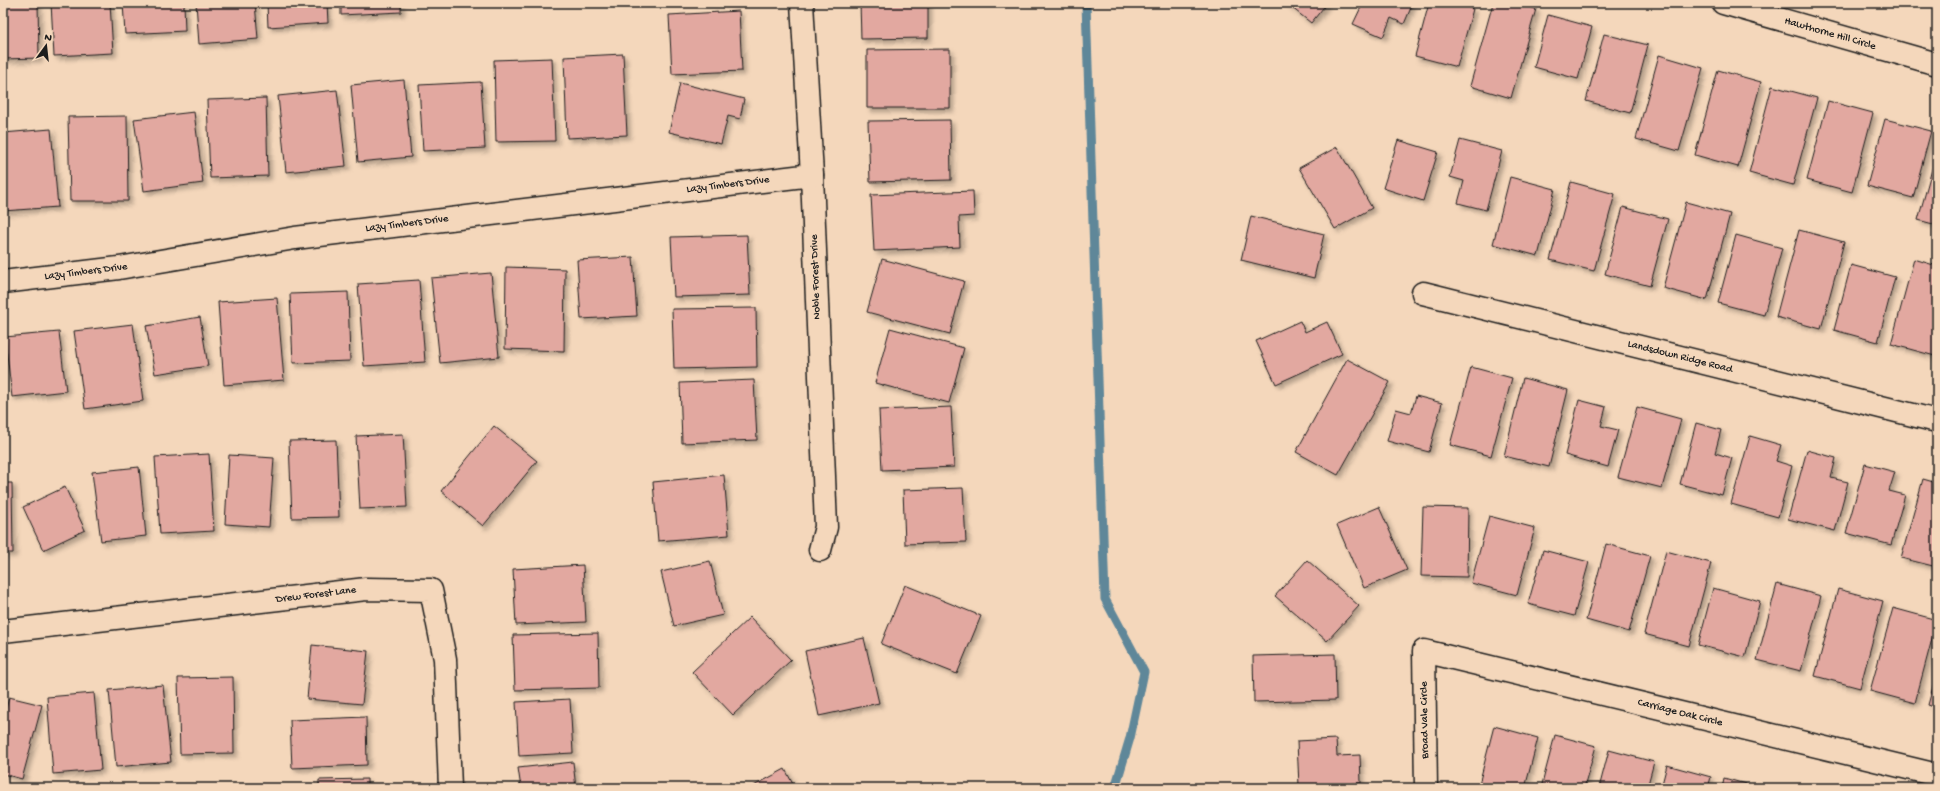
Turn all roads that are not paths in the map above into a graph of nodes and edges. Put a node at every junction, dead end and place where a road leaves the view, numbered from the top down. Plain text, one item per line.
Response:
1 (802, 3) edge
2 (1723, 3) edge
3 (1937, 64) edge
4 (812, 174) junction
5 (3, 282) edge
6 (1423, 293) dead end
7 (1937, 421) edge
8 (820, 550) dead end
9 (3, 631) edge
10 (1424, 651) joint
11 (1937, 775) edge
12 (450, 788) edge
13 (1426, 788) edge

1 - 4 street, Noble Forest Drive
2 - 3 street, Hawthorne Hill Circle
4 - 5 street, Lazy Timbers Drive
4 - 8 street, Noble Forest Drive
6 - 7 street, Landsdown Ridge Road
9 - 12 street, Drew Forest Lane
10 - 11 street, Carriage Oak Circle
10 - 13 street, Broad Vale Circle

